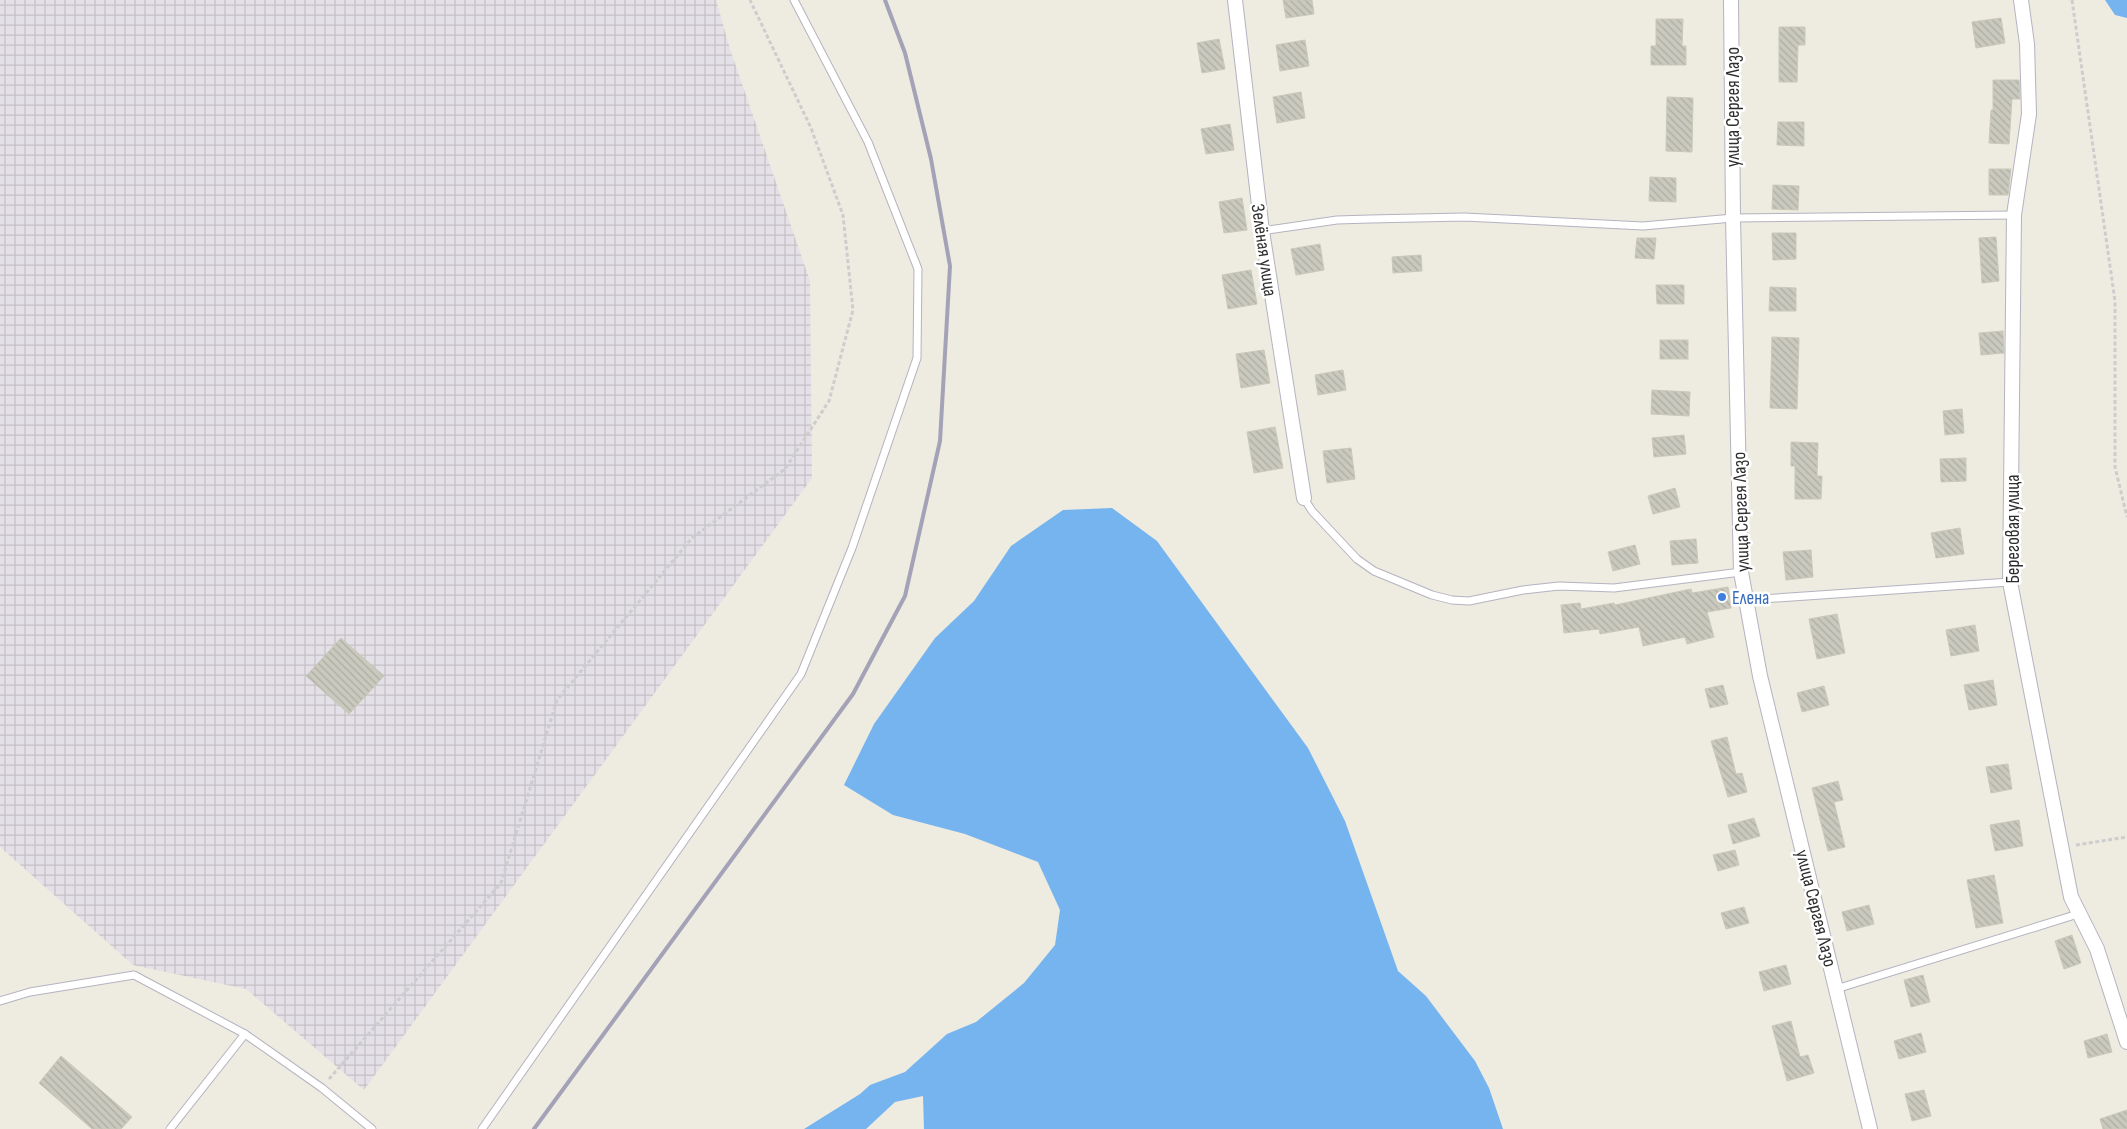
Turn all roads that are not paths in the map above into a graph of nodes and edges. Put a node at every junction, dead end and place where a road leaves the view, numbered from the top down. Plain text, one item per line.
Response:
1 (794, 0) edge
2 (1236, 0) edge
3 (1731, 0) edge
4 (2021, 0) edge
5 (2014, 215) junction
6 (1733, 218) junction
7 (1262, 231) junction
8 (1304, 498) joint
9 (1741, 572) junction
10 (2010, 582) junction
11 (1747, 600) junction
12 (2078, 914) junction
13 (1836, 990) junction
14 (0, 1001) edge
15 (245, 1034) junction
16 (2127, 1042) edge
17 (170, 1129) edge
18 (372, 1129) edge
19 (482, 1129) edge
20 (1870, 1129) edge

1 - 19 lane
2 - 7 street, Зелёная улица
3 - 6 street, улица Сергея Лазо
4 - 5 street, Береговая улица
5 - 6 lane
5 - 10 street, Береговая улица
6 - 7 lane
6 - 9 street, улица Сергея Лазо
7 - 8 street, Зелёная улица
8 - 9 lane
9 - 11 street, улица Сергея Лазо
10 - 11 lane
10 - 12 street, Береговая улица
11 - 13 street, улица Сергея Лазо
12 - 13 lane
12 - 16 street, Береговая улица
13 - 20 street, улица Сергея Лазо
14 - 15 lane
15 - 17 lane
15 - 18 lane

